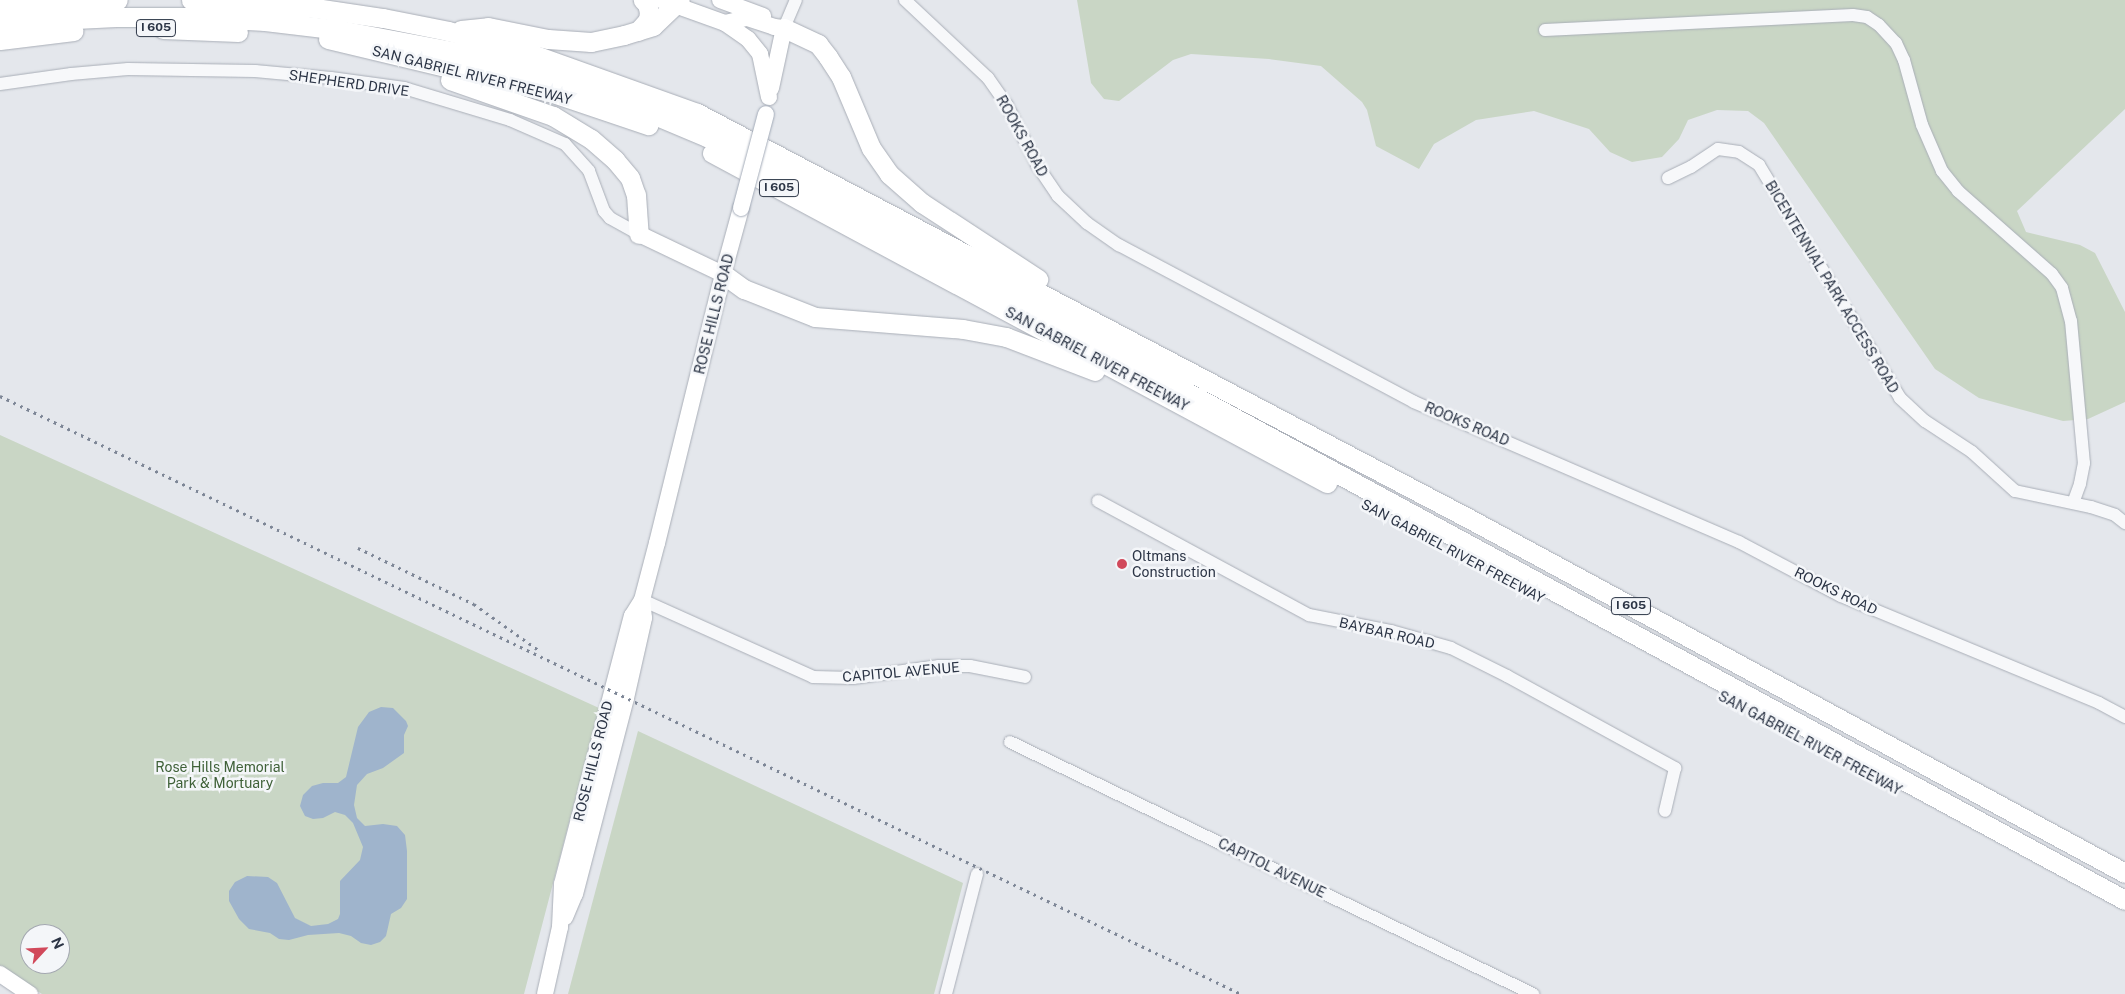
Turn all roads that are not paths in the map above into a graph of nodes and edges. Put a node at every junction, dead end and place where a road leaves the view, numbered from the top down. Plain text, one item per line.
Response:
1 (118, 0) edge
2 (191, 0) edge
3 (643, 0) edge
4 (720, 0) edge
5 (796, 0) edge
6 (905, 0) edge
7 (673, 2) edge
8 (0, 8) edge
9 (0, 20) edge
10 (725, 23) junction
11 (0, 26) edge
12 (784, 28) junction
13 (1545, 30) dead end
14 (448, 31) junction
15 (638, 31) junction
16 (313, 36) junction
17 (0, 40) edge
18 (539, 56) junction
19 (0, 84) edge
20 (770, 97) junction
21 (1668, 178) dead end
22 (639, 234) junction
23 (994, 268) junction
24 (723, 274) junction
25 (1135, 343) junction
26 (1214, 422) junction
27 (1098, 501) dead end
28 (2073, 503) junction
29 (2125, 523) edge
30 (642, 600) junction
31 (1025, 677) dead end
32 (2125, 717) edge
33 (1010, 742) dead end
34 (1665, 811) dead end
35 (2125, 873) edge
36 (977, 874) dead end
37 (2125, 886) edge
38 (2125, 900) edge
39 (2125, 912) edge
40 (0, 974) edge
41 (30, 994) edge
42 (545, 994) edge
43 (946, 994) edge
44 (1533, 994) edge

1 - 8 highway
2 - 14 highway, I 605
3 - 15 highway
4 - 12 main road
5 - 12 street
6 - 32 street, ROOKS ROAD
7 - 10 main road
7 - 15 highway
9 - 18 highway
10 - 12 main road
10 - 20 main road
11 - 38 highway
12 - 20 main road, ROSE HILLS ROAD
12 - 25 highway
13 - 28 street
14 - 15 highway
14 - 18 highway, I 605
16 - 17 highway, SAN GABRIEL RIVER FREEWAY / I 605
16 - 22 highway
16 - 26 highway, SAN GABRIEL RIVER FREEWAY / I 605
18 - 23 highway, I 605
19 - 22 street, SHEPHERD DRIVE
20 - 24 main road, ROSE HILLS ROAD, bridge
21 - 28 street, BICENTENNIAL PARK ACCESS ROAD
22 - 24 main road, SHEPHERD DRIVE
23 - 25 highway, I 605
23 - 37 highway
24 - 26 highway
24 - 30 main road, ROSE HILLS ROAD
25 - 35 highway, I 605
26 - 39 highway, SAN GABRIEL RIVER FREEWAY / I 605
27 - 34 street, BAYBAR ROAD
28 - 29 street, BICENTENNIAL PARK ACCESS ROAD
30 - 31 street, CAPITOL AVENUE
30 - 42 main road, ROSE HILLS ROAD
33 - 44 street, CAPITOL AVENUE
36 - 43 street
40 - 41 main road

